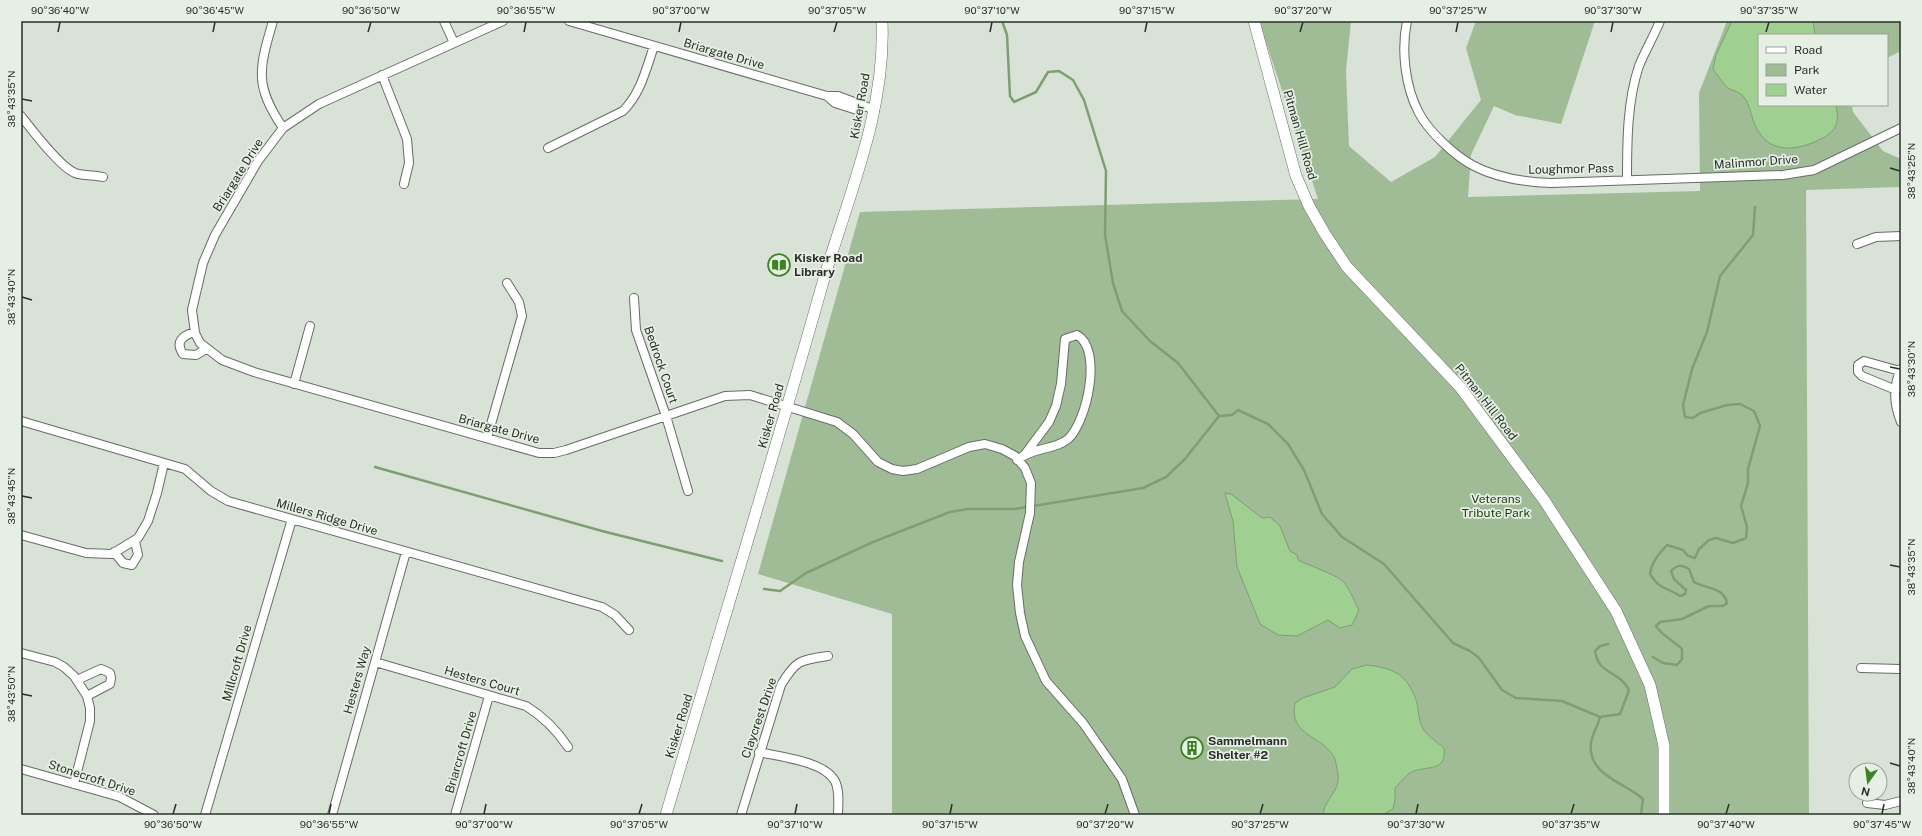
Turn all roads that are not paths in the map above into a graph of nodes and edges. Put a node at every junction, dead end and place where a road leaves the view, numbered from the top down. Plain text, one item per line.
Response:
1 (272, 21) edge
2 (444, 21) edge
3 (503, 21) edge
4 (569, 21) edge
5 (882, 21) edge
6 (1254, 21) edge
7 (1407, 21) edge
8 (1660, 21) edge
9 (454, 43) junction
10 (654, 46) junction
11 (382, 75) junction
12 (870, 109) junction
13 (21, 116) edge
14 (283, 128) junction
15 (1901, 128) edge
16 (548, 148) dead end
17 (104, 177) dead end
18 (1627, 180) junction
19 (404, 184) dead end
20 (1901, 236) edge
21 (1857, 244) dead end
22 (507, 283) dead end
23 (634, 298) dead end
24 (310, 326) dead end
25 (194, 332) junction
26 (206, 349) junction
27 (1900, 370) edge
28 (294, 384) junction
29 (1896, 390) junction
30 (788, 407) junction
31 (666, 416) junction
32 (21, 421) edge
33 (1901, 422) edge
34 (487, 438) junction
35 (1026, 453) junction
36 (1017, 460) junction
37 (164, 463) junction
38 (688, 491) dead end
39 (292, 519) junction
40 (21, 534) edge
41 (135, 541) junction
42 (114, 552) junction
43 (406, 552) junction
44 (629, 630) dead end
45 (21, 653) edge
46 (828, 656) dead end
47 (375, 662) junction
48 (1861, 668) dead end
49 (1901, 669) edge
50 (77, 680) junction
51 (87, 696) junction
52 (489, 696) junction
53 (568, 747) dead end
54 (759, 752) junction
55 (21, 769) edge
56 (74, 784) junction
57 (1901, 801) edge
58 (1867, 803) dead end
59 (154, 815) edge
60 (205, 815) edge
61 (332, 815) edge
62 (455, 815) edge
63 (666, 815) edge
64 (741, 815) edge
65 (838, 815) edge
66 (1135, 815) edge
67 (1664, 815) edge

1 - 14 street
2 - 9 street
3 - 9 street, Briargate Drive
4 - 10 street, Briargate Drive
5 - 12 main road, Kisker Road
6 - 67 main road, Pitman Hill Road
7 - 18 street, Loughmor Pass
8 - 18 street
9 - 11 street, Briargate Drive
10 - 12 street, Briargate Drive
10 - 16 street
11 - 14 street, Briargate Drive
11 - 19 street
12 - 30 main road, Kisker Road
13 - 17 street
14 - 25 street, Briargate Drive
15 - 18 street, Malinmor Drive
20 - 21 street
22 - 34 street
23 - 31 street, Bedrock Court
24 - 28 street
25 - 26 street, Briargate Drive
25 - 26 street
26 - 28 street, Briargate Drive
27 - 29 street
27 - 29 street
28 - 34 street, Briargate Drive
29 - 33 street
30 - 31 street, Briargate Drive
30 - 36 street, Briargate Drive
30 - 63 main road, Kisker Road
31 - 34 street, Briargate Drive
31 - 38 street, Bedrock Court
32 - 37 street, Millers Ridge Drive
35 - 35 street
35 - 36 street
36 - 66 street, Briargate Drive
37 - 39 street, Millers Ridge Drive
37 - 41 street
39 - 43 street, Millers Ridge Drive
39 - 60 street, Millcroft Drive
40 - 42 street
41 - 42 street
41 - 42 street
43 - 44 street, Millers Ridge Drive
43 - 47 street, Hesters Way
45 - 50 street
46 - 54 street, Claycrest Drive
47 - 52 street, Hesters Court
47 - 61 street, Hesters Way
48 - 49 street
50 - 51 street
50 - 51 street
51 - 56 street
52 - 53 street, Hesters Court
52 - 62 street, Briarcroft Drive
54 - 64 street, Claycrest Drive
54 - 65 street
55 - 56 street, Stonecroft Drive
56 - 59 street, Stonecroft Drive
57 - 58 street

